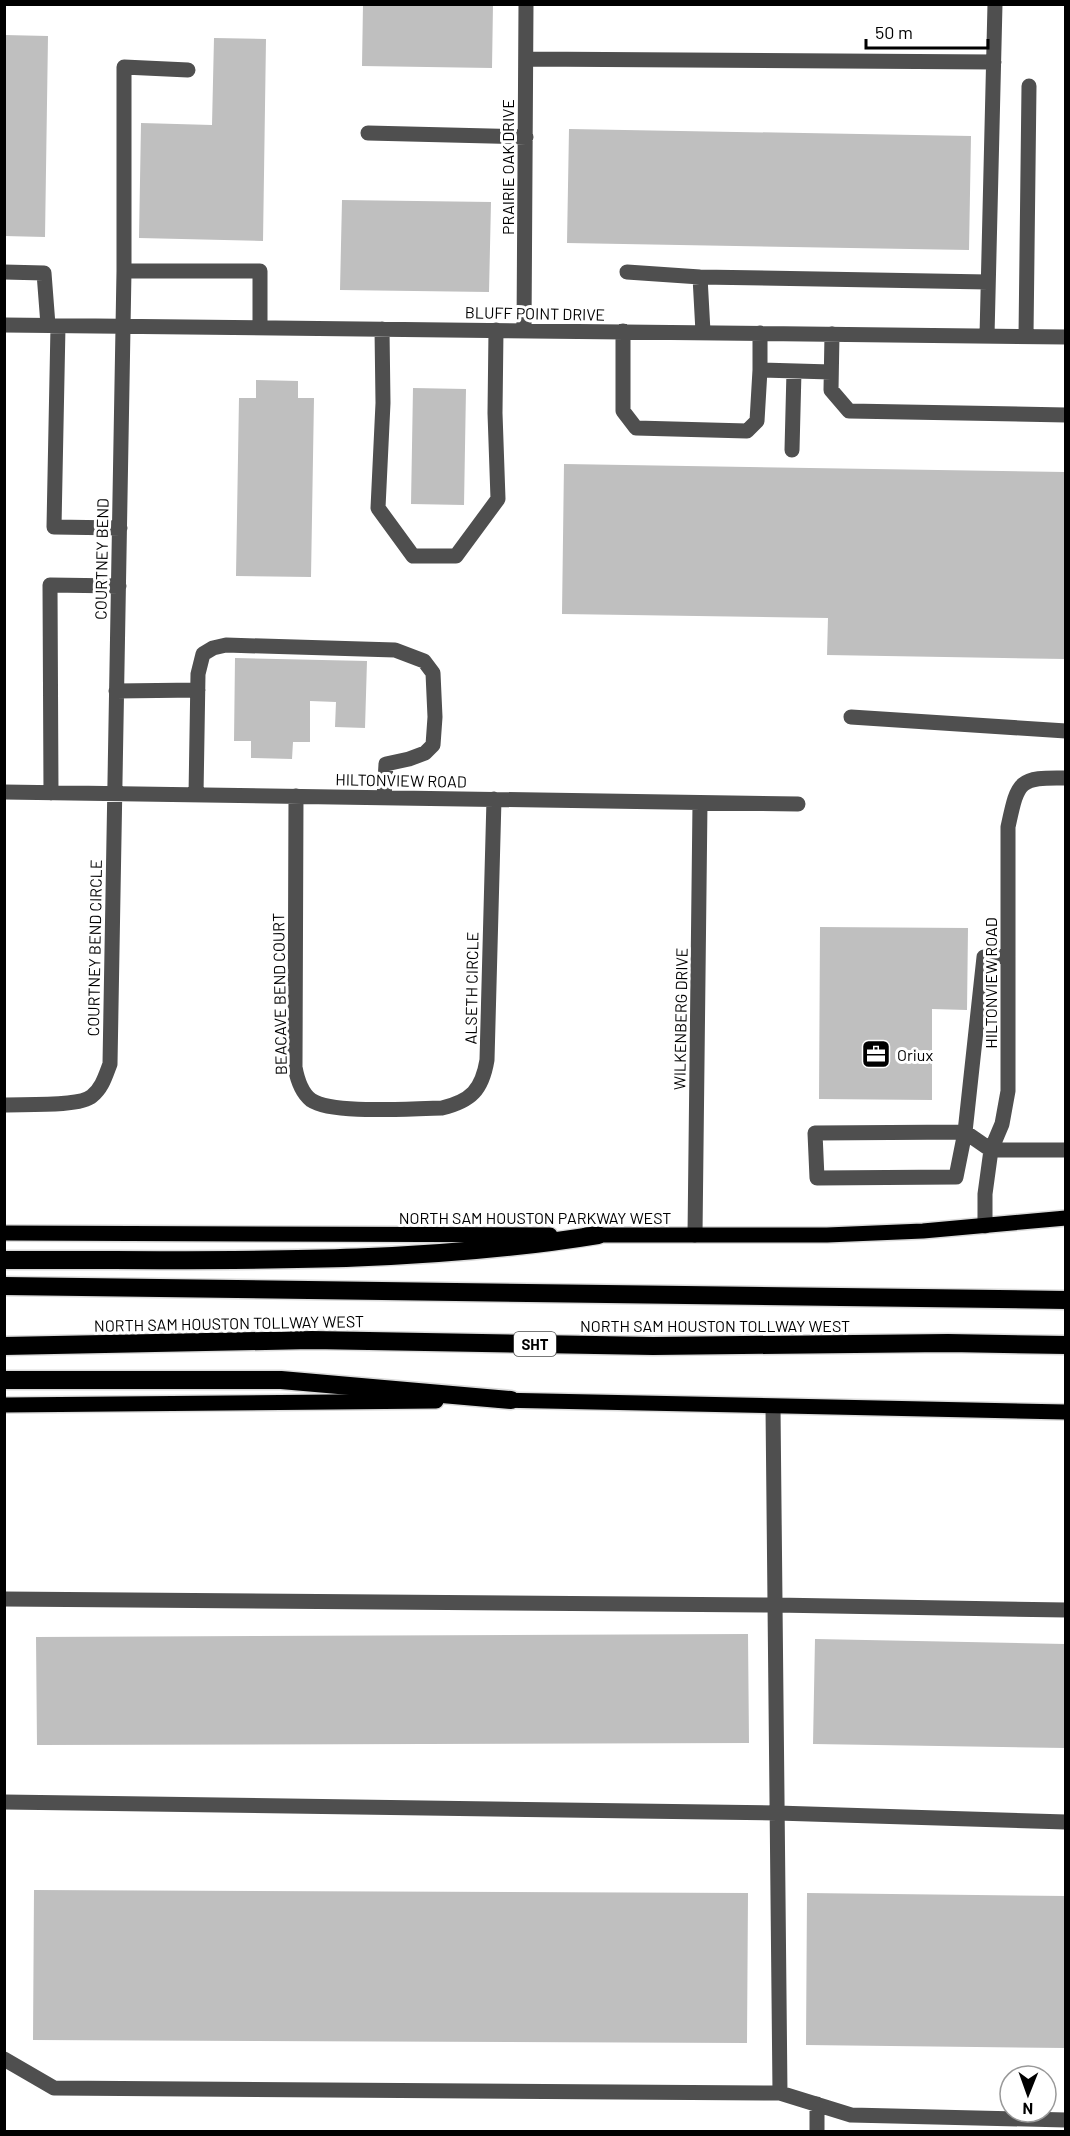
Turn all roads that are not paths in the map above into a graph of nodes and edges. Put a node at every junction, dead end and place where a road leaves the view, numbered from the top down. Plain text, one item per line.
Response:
1 (526, 4) edge
2 (995, 4) edge
3 (526, 59) junction
4 (994, 62) junction
5 (188, 70) dead end
6 (1029, 86) dead end
7 (368, 134) dead end
8 (526, 137) junction
9 (124, 271) junction
10 (4, 272) edge
11 (627, 272) dead end
12 (700, 277) junction
13 (988, 282) junction
14 (4, 325) edge
15 (53, 326) junction
16 (123, 326) junction
17 (260, 328) junction
18 (382, 329) junction
19 (496, 330) junction
20 (524, 331) junction
21 (623, 332) junction
22 (703, 332) junction
23 (760, 333) junction
24 (832, 334) junction
25 (987, 336) junction
26 (1026, 336) junction
27 (1065, 337) edge
28 (760, 370) junction
29 (794, 371) junction
30 (831, 372) junction
31 (1065, 415) edge
32 (792, 450) dead end
33 (120, 528) junction
34 (119, 586) junction
35 (198, 690) junction
36 (116, 691) junction
37 (851, 717) dead end
38 (1065, 731) edge
39 (1065, 778) edge
40 (4, 792) edge
41 (51, 793) junction
42 (114, 794) junction
43 (196, 795) junction
44 (296, 796) junction
45 (384, 798) junction
46 (494, 799) junction
47 (700, 802) junction
48 (798, 804) dead end
49 (1008, 956) junction
50 (4, 1105) edge
51 (397, 1108) joint
52 (965, 1132) junction
53 (991, 1150) junction
54 (1065, 1150) edge
55 (1065, 1218) edge
56 (985, 1226) junction
57 (4, 1233) edge
58 (598, 1235) junction
59 (695, 1235) junction
60 (4, 1260) edge
61 (4, 1286) edge
62 (1065, 1300) edge
63 (1065, 1345) edge
64 (4, 1346) edge
65 (4, 1380) edge
66 (511, 1400) junction
67 (4, 1405) edge
68 (773, 1407) junction
69 (1065, 1412) edge
70 (4, 1599) edge
71 (775, 1605) junction
72 (1065, 1610) edge
73 (4, 1802) edge
74 (777, 1813) junction
75 (1065, 1822) edge
76 (4, 2059) edge
77 (780, 2092) junction
78 (817, 2104) junction
79 (1065, 2120) edge
80 (817, 2132) edge

1 - 3 street, PRAIRIE OAK DRIVE
2 - 4 street
3 - 4 street
3 - 8 street, PRAIRIE OAK DRIVE
4 - 13 street
5 - 9 street, COURTNEY BEND
6 - 26 street
7 - 8 street
8 - 20 street, PRAIRIE OAK DRIVE
9 - 16 street, COURTNEY BEND
9 - 17 street
10 - 15 street
11 - 12 street
12 - 13 street
12 - 22 street
13 - 25 street
14 - 15 street, BLUFF POINT DRIVE
15 - 16 street, BLUFF POINT DRIVE
15 - 33 street
16 - 17 street, BLUFF POINT DRIVE
16 - 33 street, COURTNEY BEND
17 - 18 street, BLUFF POINT DRIVE
18 - 19 street, BLUFF POINT DRIVE
18 - 19 street
19 - 20 street, BLUFF POINT DRIVE
20 - 21 street, BLUFF POINT DRIVE
21 - 22 street, BLUFF POINT DRIVE
21 - 28 street
22 - 23 street, BLUFF POINT DRIVE
23 - 24 street, BLUFF POINT DRIVE
23 - 28 street
24 - 25 street, BLUFF POINT DRIVE
24 - 30 street
25 - 26 street, BLUFF POINT DRIVE
26 - 27 street, BLUFF POINT DRIVE
28 - 29 street
29 - 30 street
29 - 32 street
30 - 31 street
33 - 34 street, COURTNEY BEND
34 - 36 street, COURTNEY BEND
34 - 41 street
35 - 36 street
35 - 43 street
35 - 45 street
36 - 42 street, COURTNEY BEND
37 - 38 street
39 - 49 street, HILTONVIEW ROAD
40 - 41 street, HILTONVIEW ROAD
41 - 42 street, HILTONVIEW ROAD
42 - 43 street, HILTONVIEW ROAD
42 - 50 street, COURTNEY BEND CIRCLE
43 - 44 street, HILTONVIEW ROAD
44 - 45 street, HILTONVIEW ROAD
44 - 51 street, BEACAVE BEND COURT
45 - 46 street, HILTONVIEW ROAD
46 - 47 street, HILTONVIEW ROAD
46 - 51 street, ALSETH CIRCLE
47 - 48 street, HILTONVIEW ROAD
47 - 59 street, WILKENBERG DRIVE
49 - 52 street
49 - 53 street, HILTONVIEW ROAD
52 - 52 street
52 - 53 street
53 - 54 street
53 - 56 street, HILTONVIEW ROAD
55 - 56 main road, NORTH SAM HOUSTON PARKWAY WEST
56 - 59 main road, NORTH SAM HOUSTON PARKWAY WEST
57 - 58 main road, NORTH SAM HOUSTON PARKWAY WEST
58 - 59 main road, NORTH SAM HOUSTON PARKWAY WEST
58 - 60 highway
61 - 62 highway, NORTH SAM HOUSTON TOLLWAY WEST
63 - 64 highway, NORTH SAM HOUSTON TOLLWAY WEST / SHT
65 - 66 highway
66 - 67 main road
66 - 68 main road
68 - 69 main road
68 - 71 street
70 - 71 street
71 - 72 street
71 - 74 street
73 - 74 street
74 - 75 street
74 - 77 street
76 - 77 street
77 - 78 street
78 - 79 street
78 - 80 street

